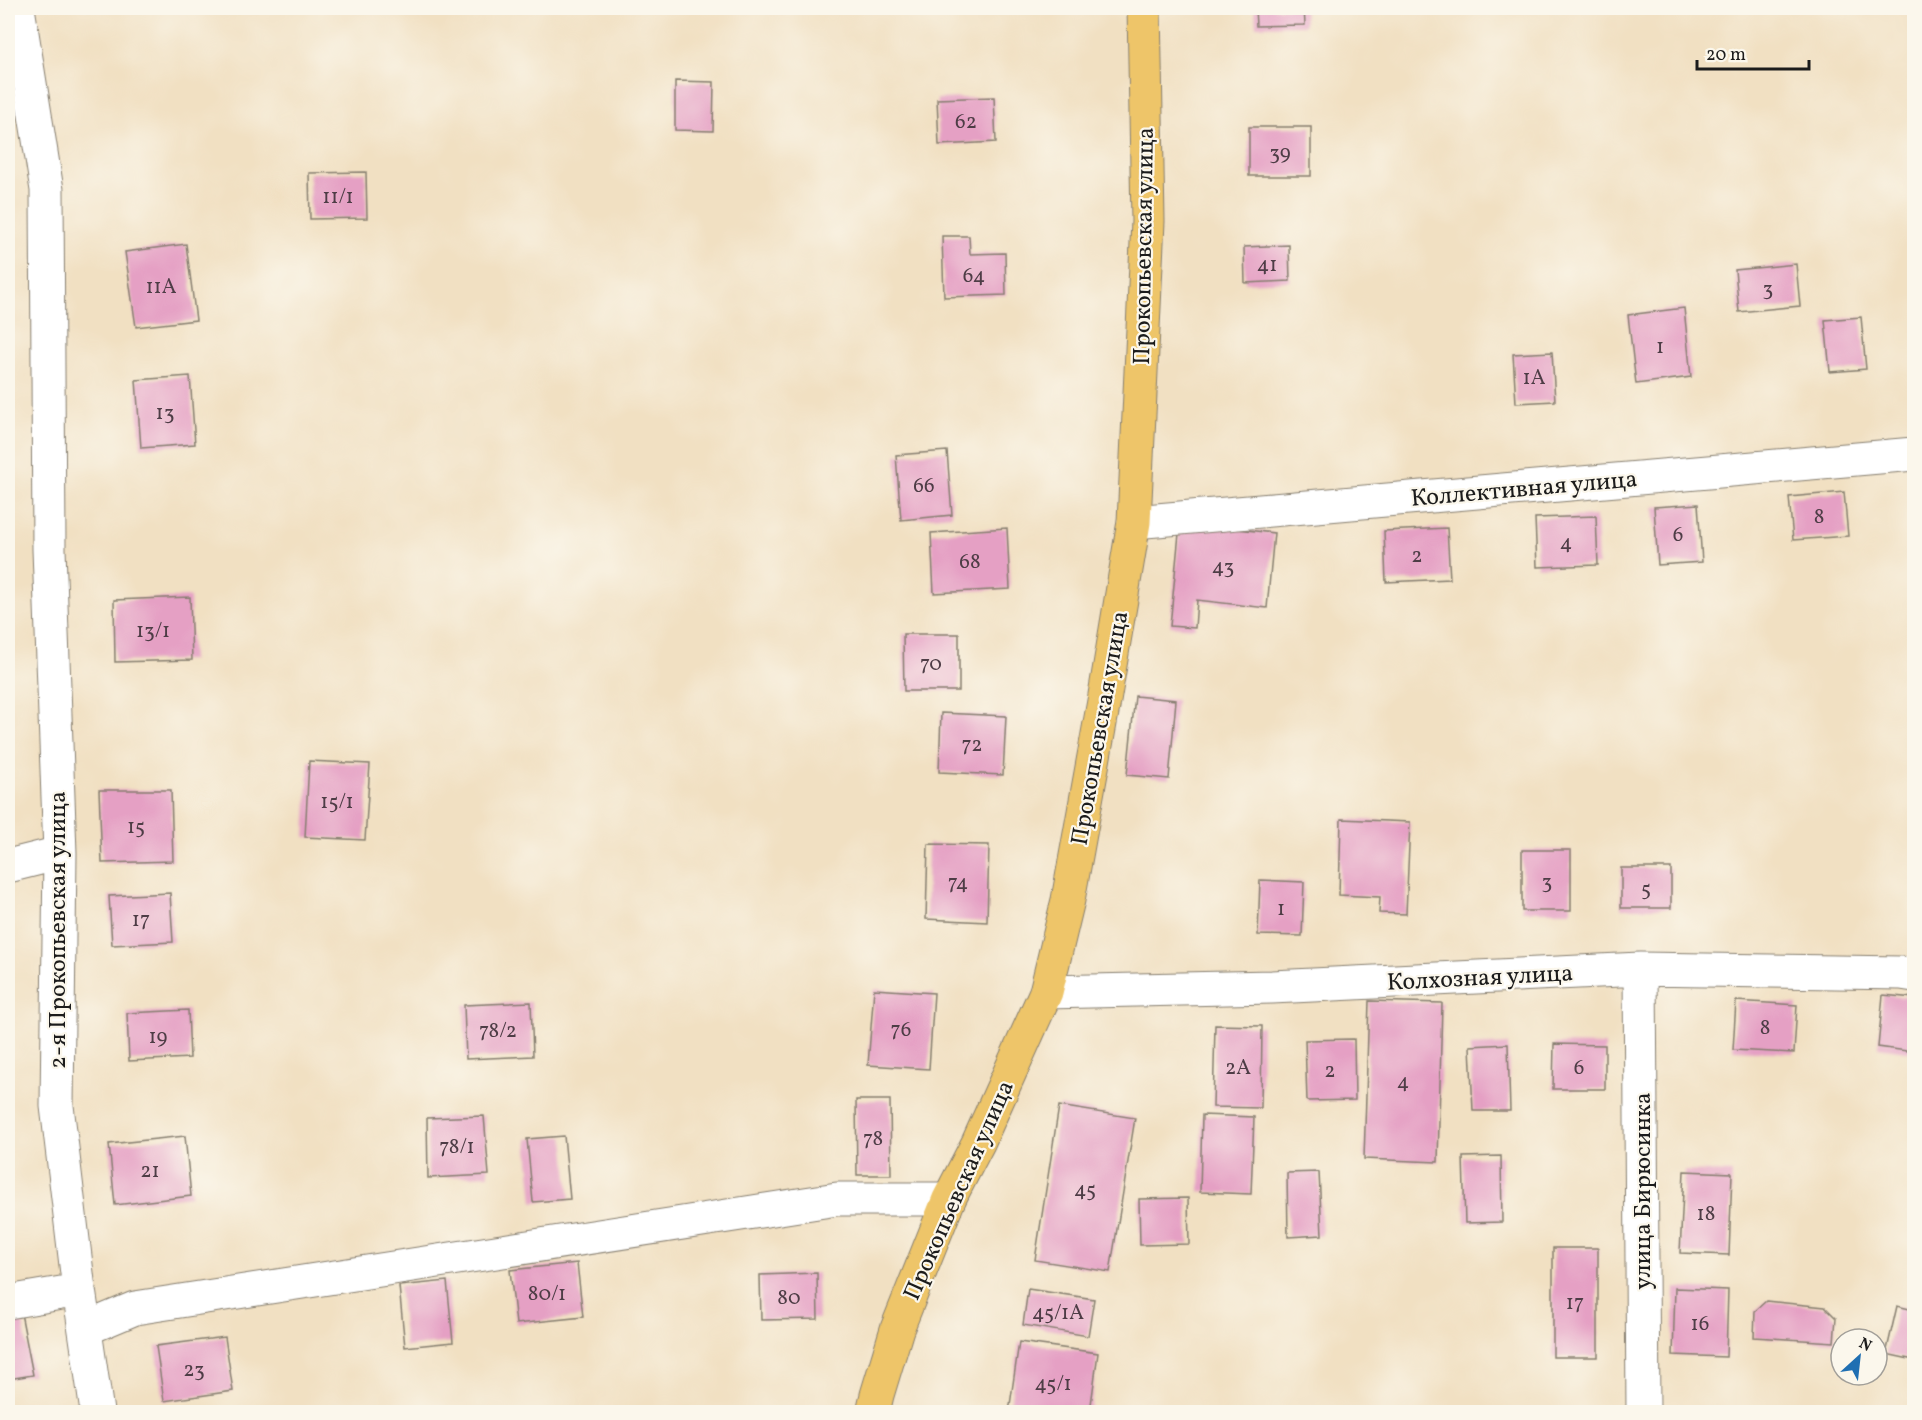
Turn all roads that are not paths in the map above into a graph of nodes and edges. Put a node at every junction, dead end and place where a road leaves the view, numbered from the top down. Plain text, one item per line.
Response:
1 (18, 8) edge
2 (1144, 8) edge
3 (1914, 454) edge
4 (1134, 522) junction
5 (60, 853) junction
6 (8, 866) edge
7 (1640, 969) junction
8 (1914, 975) edge
9 (1046, 992) junction
10 (949, 1199) junction
11 (79, 1290) junction
12 (8, 1302) edge
13 (85, 1329) junction
14 (97, 1413) edge
15 (873, 1413) edge
16 (1643, 1413) edge

1 - 5 street, 2-я Прокопьевская улица
2 - 4 main road, Прокопьевская улица
3 - 4 street, Коллективная улица
4 - 9 main road, Прокопьевская улица
5 - 6 street
5 - 11 street, 2-я Прокопьевская улица
7 - 8 street, Колхозная улица
7 - 9 street, Колхозная улица
7 - 16 street, улица Бирюсинка
9 - 10 main road, Прокопьевская улица
10 - 13 street
10 - 15 main road, Прокопьевская улица
11 - 12 street
11 - 13 street, 2-я Прокопьевская улица
13 - 14 street, 2-я Прокопьевская улица

